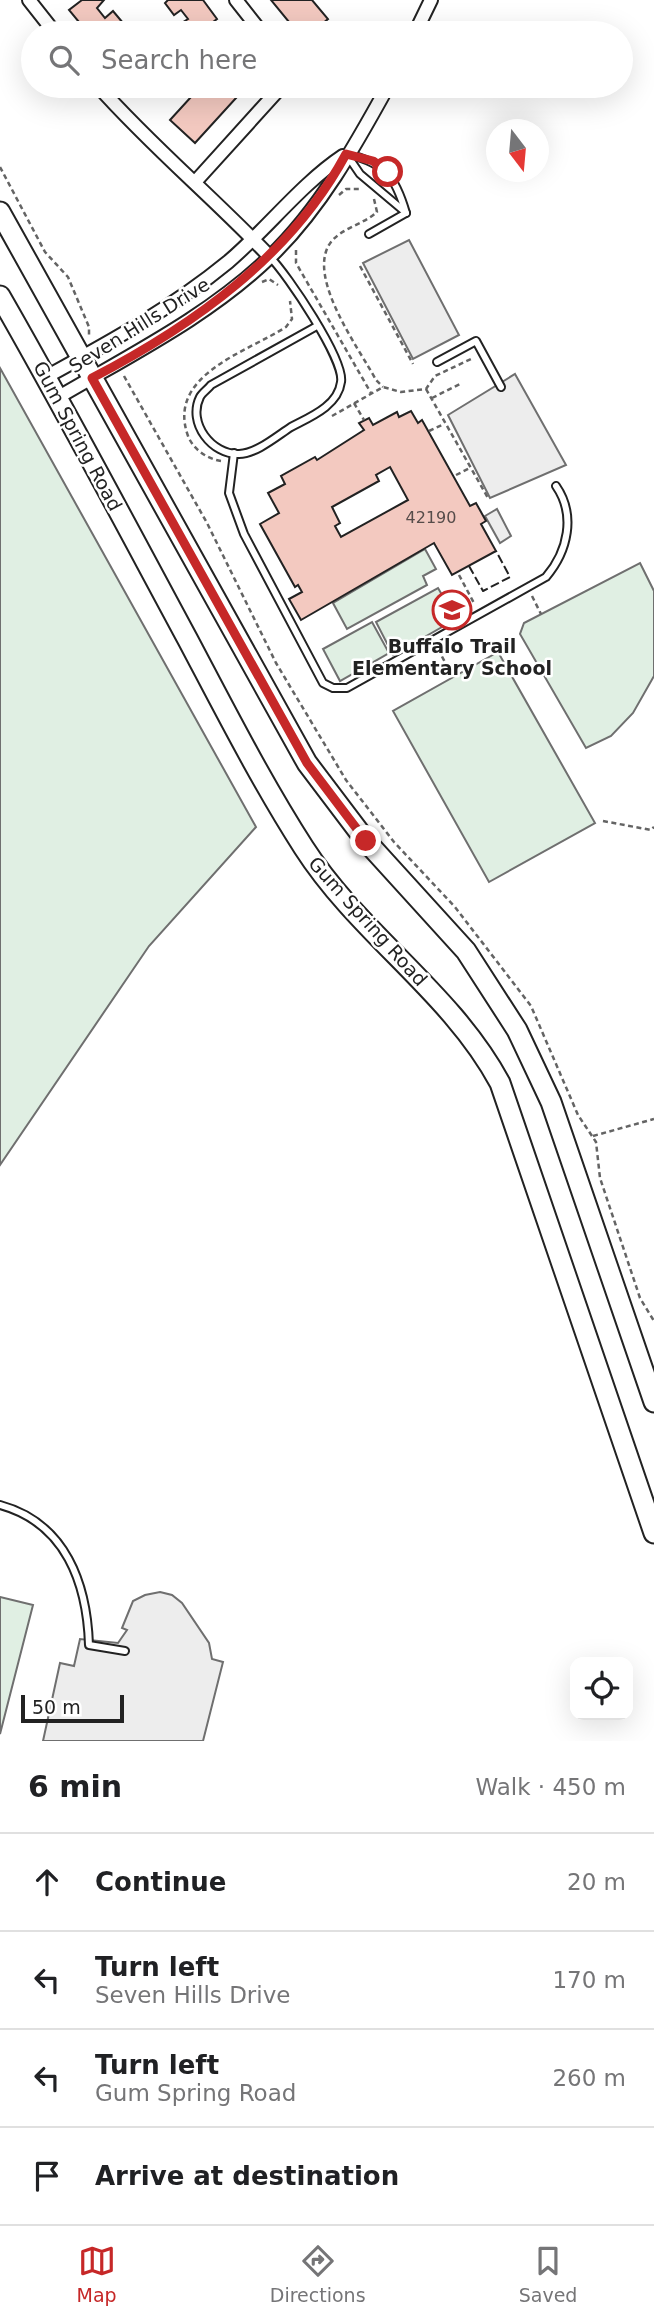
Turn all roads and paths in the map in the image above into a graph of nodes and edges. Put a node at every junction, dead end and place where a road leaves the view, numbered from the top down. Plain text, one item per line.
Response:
1 (29, 0) edge
2 (236, 0) edge
3 (431, 0) edge
4 (46, 21) edge
5 (253, 21) edge
6 (421, 21) edge
7 (109, 98) edge
8 (271, 98) edge
9 (381, 98) edge
10 (346, 154) junction
11 (0, 167) edge
12 (196, 181) junction
13 (365, 191) dead end
14 (338, 196) dead end
15 (373, 196) dead end
16 (0, 212) edge
17 (406, 213) junction
18 (369, 234) dead end
19 (253, 239) junction
20 (298, 246) dead end
21 (270, 257) junction
22 (360, 266) dead end
23 (0, 296) edge
24 (317, 326) junction
25 (90, 354) junction
26 (473, 358) dead end
27 (437, 362) dead end
28 (414, 364) dead end
29 (112, 367) junction
30 (46, 377) junction
31 (92, 378) junction
32 (460, 384) dead end
33 (383, 387) junction
34 (501, 387) dead end
35 (426, 389) junction
36 (57, 398) junction
37 (431, 398) junction
38 (355, 403) dead end
39 (364, 420) dead end
40 (445, 423) junction
41 (429, 431) dead end
42 (234, 453) junction
43 (470, 468) junction
44 (456, 475) dead end
45 (556, 486) dead end
46 (488, 498) dead end
47 (458, 576) dead end
48 (527, 587) junction
49 (480, 614) junction
50 (541, 614) dead end
51 (433, 640) junction
52 (448, 668) dead end
53 (603, 821) dead end
54 (654, 827) edge
55 (654, 1119) edge
56 (593, 1136) junction
57 (654, 1321) edge
58 (654, 1402) edge
59 (0, 1505) edge
60 (654, 1533) edge
61 (125, 1651) dead end

1 - 4 street
2 - 5 street
3 - 6 street
7 - 12 street
8 - 12 street
9 - 10 street, Seven Hills Drive
10 - 17 lane
10 - 17 lane
10 - 19 street, Seven Hills Drive
10 - 21 street, Seven Hills Drive
11 - 25 path
12 - 19 street
13 - 14 path
15 - 33 path
16 - 25 main road, Gum Spring Road
17 - 18 lane
19 - 21 street
19 - 25 street, Seven Hills Drive
20 - 33 path
21 - 24 lane
21 - 29 street, Seven Hills Drive
22 - 28 path
23 - 30 main road, Gum Spring Road
24 - 42 lane
24 - 42 lane
25 - 30 street, Seven Hills Drive
25 - 31 main road, Gum Spring Road
26 - 35 path
27 - 34 lane
29 - 31 street, Seven Hills Drive
29 - 56 path
30 - 36 main road, Gum Spring Road
31 - 36 street, Seven Hills Drive
31 - 58 main road, Gum Spring Road
32 - 37 path
33 - 35 path
35 - 37 path
36 - 60 main road, Gum Spring Road
37 - 40 path
38 - 39 path
40 - 41 path
40 - 43 path
42 - 51 lane
43 - 44 path
43 - 46 path
45 - 48 lane
47 - 49 path
48 - 49 lane
48 - 50 path
49 - 51 lane
51 - 52 path
53 - 54 path
55 - 56 path
56 - 57 path
59 - 61 lane

